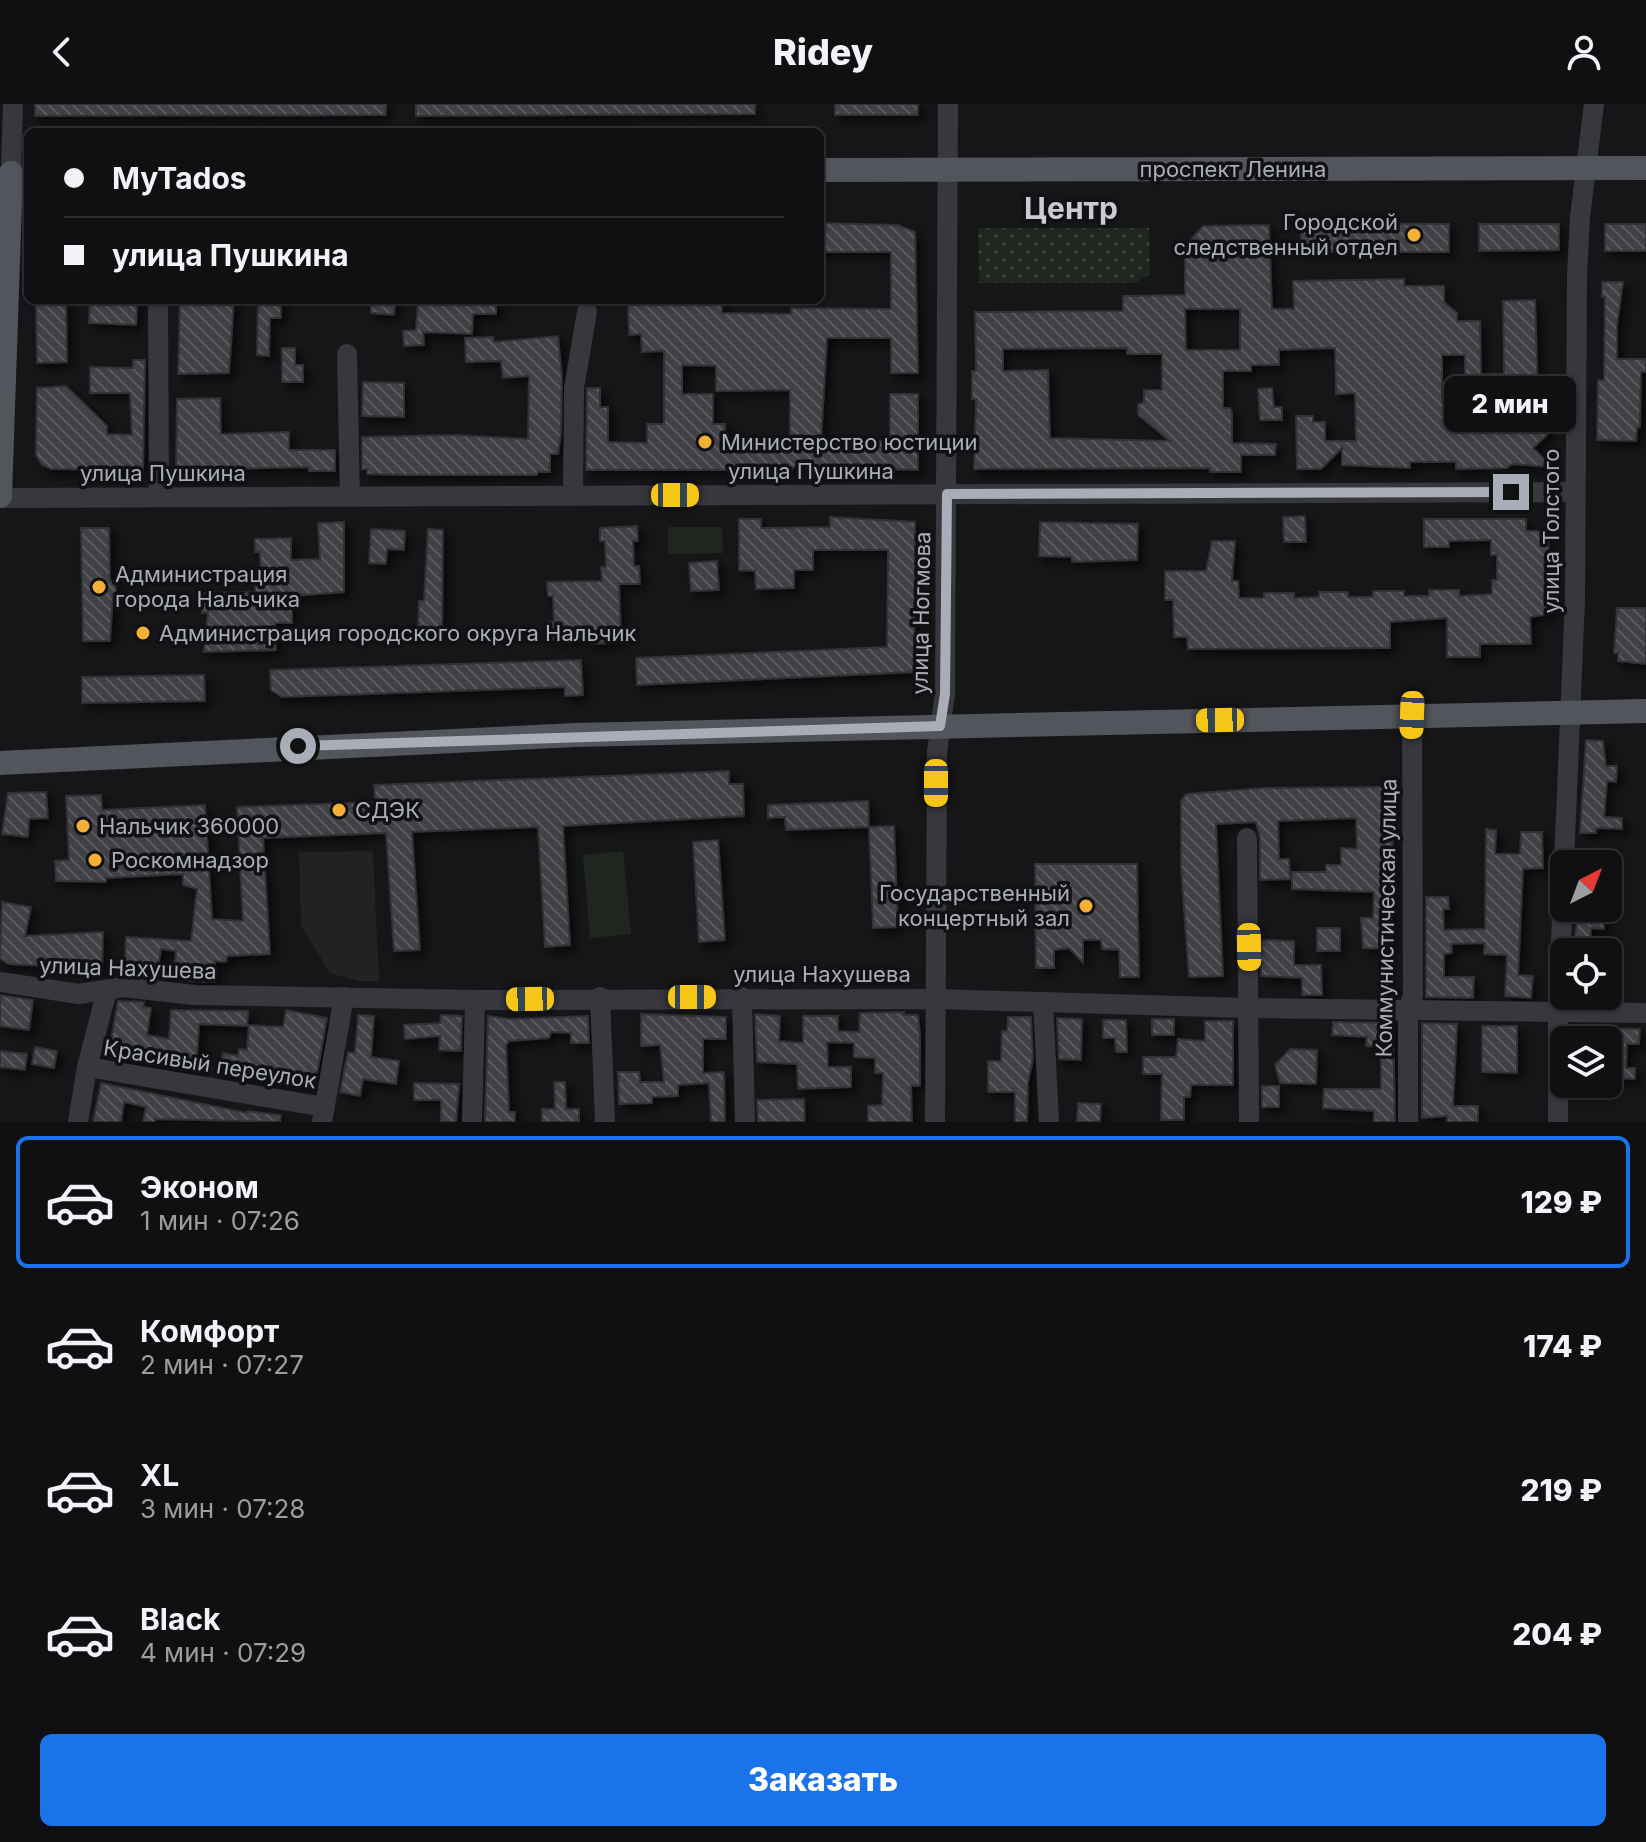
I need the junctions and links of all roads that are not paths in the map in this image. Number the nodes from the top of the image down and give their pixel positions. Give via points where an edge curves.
1 (13, 104) edge
2 (948, 104) edge
3 (1594, 104) edge
4 (1587, 168) junction
5 (1646, 168) edge
6 (824, 170) edge
7 (948, 170) junction
8 (13, 173) edge
9 (158, 304) edge
10 (587, 312) dead end
11 (347, 354) dead end
12 (1575, 492) junction
13 (947, 494) junction
14 (573, 496) junction
15 (0, 497) edge
16 (159, 497) junction
17 (350, 497) junction
18 (1646, 711) edge
19 (1572, 712) junction
20 (1412, 715) junction
21 (940, 726) junction
22 (0, 763) edge
23 (1247, 838) dead end
24 (1565, 850) edge
25 (1562, 922) edge
26 (0, 982) edge
27 (107, 990) junction
28 (344, 997) junction
29 (600, 997) junction
30 (742, 997) junction
31 (935, 999) junction
32 (475, 1000) junction
33 (1043, 1003) junction
34 (1247, 1008) junction
35 (1408, 1011) junction
36 (1558, 1011) junction
37 (1646, 1013) edge
38 (87, 1067) junction
39 (323, 1115) edge
40 (78, 1122) edge
41 (472, 1122) edge
42 (605, 1122) edge
43 (745, 1122) edge
44 (935, 1122) edge
45 (1049, 1122) edge
46 (1249, 1122) edge
47 (1408, 1122) edge
48 (1558, 1122) edge

1 - 8 street
2 - 7 street, улица Ногмова
3 - 4 street, улица Толстого
4 - 5 main road, проспект Ленина
4 - 7 main road, проспект Ленина
4 - 12 street, улица Толстого via 1577,276
6 - 7 main road, проспект Ленина
7 - 13 street, улица Ногмова
8 - 15 main road
9 - 16 street
10 - 14 street via 574,388
11 - 17 street
12 - 13 street, улица Пушкина
12 - 19 street, улица Толстого
13 - 14 street, улица Пушкина
13 - 21 street, улица Ногмова via 945,694
14 - 17 street, улица Пушкина
15 - 16 street, улица Пушкина
16 - 17 street, улица Пушкина
18 - 19 main road
19 - 20 main road
19 - 24 street, улица Толстого
20 - 21 main road
20 - 35 street, Коммунистическая улица via 1413,995
21 - 22 main road via 480,738
21 - 31 street, улица Ногмова
23 - 34 street
25 - 36 street
26 - 27 street, улица Нахушева via 79,994
27 - 28 street, улица Нахушева
27 - 38 street
28 - 32 street, улица Нахушева
28 - 39 street
29 - 30 street, улица Нахушева
29 - 32 street, улица Нахушева
29 - 42 street
30 - 31 street, улица Нахушева
30 - 43 street
31 - 33 street, улица Нахушева
31 - 44 street, улица Ногмова
32 - 41 street
33 - 34 street, улица Нахушева
33 - 45 street
34 - 35 street, улица Нахушева
34 - 46 street
35 - 36 street, улица Нахушева
35 - 47 street, Коммунистическая улица
36 - 37 street, улица Нахушева
36 - 48 street
38 - 39 street, Красивый переулок
38 - 40 street

